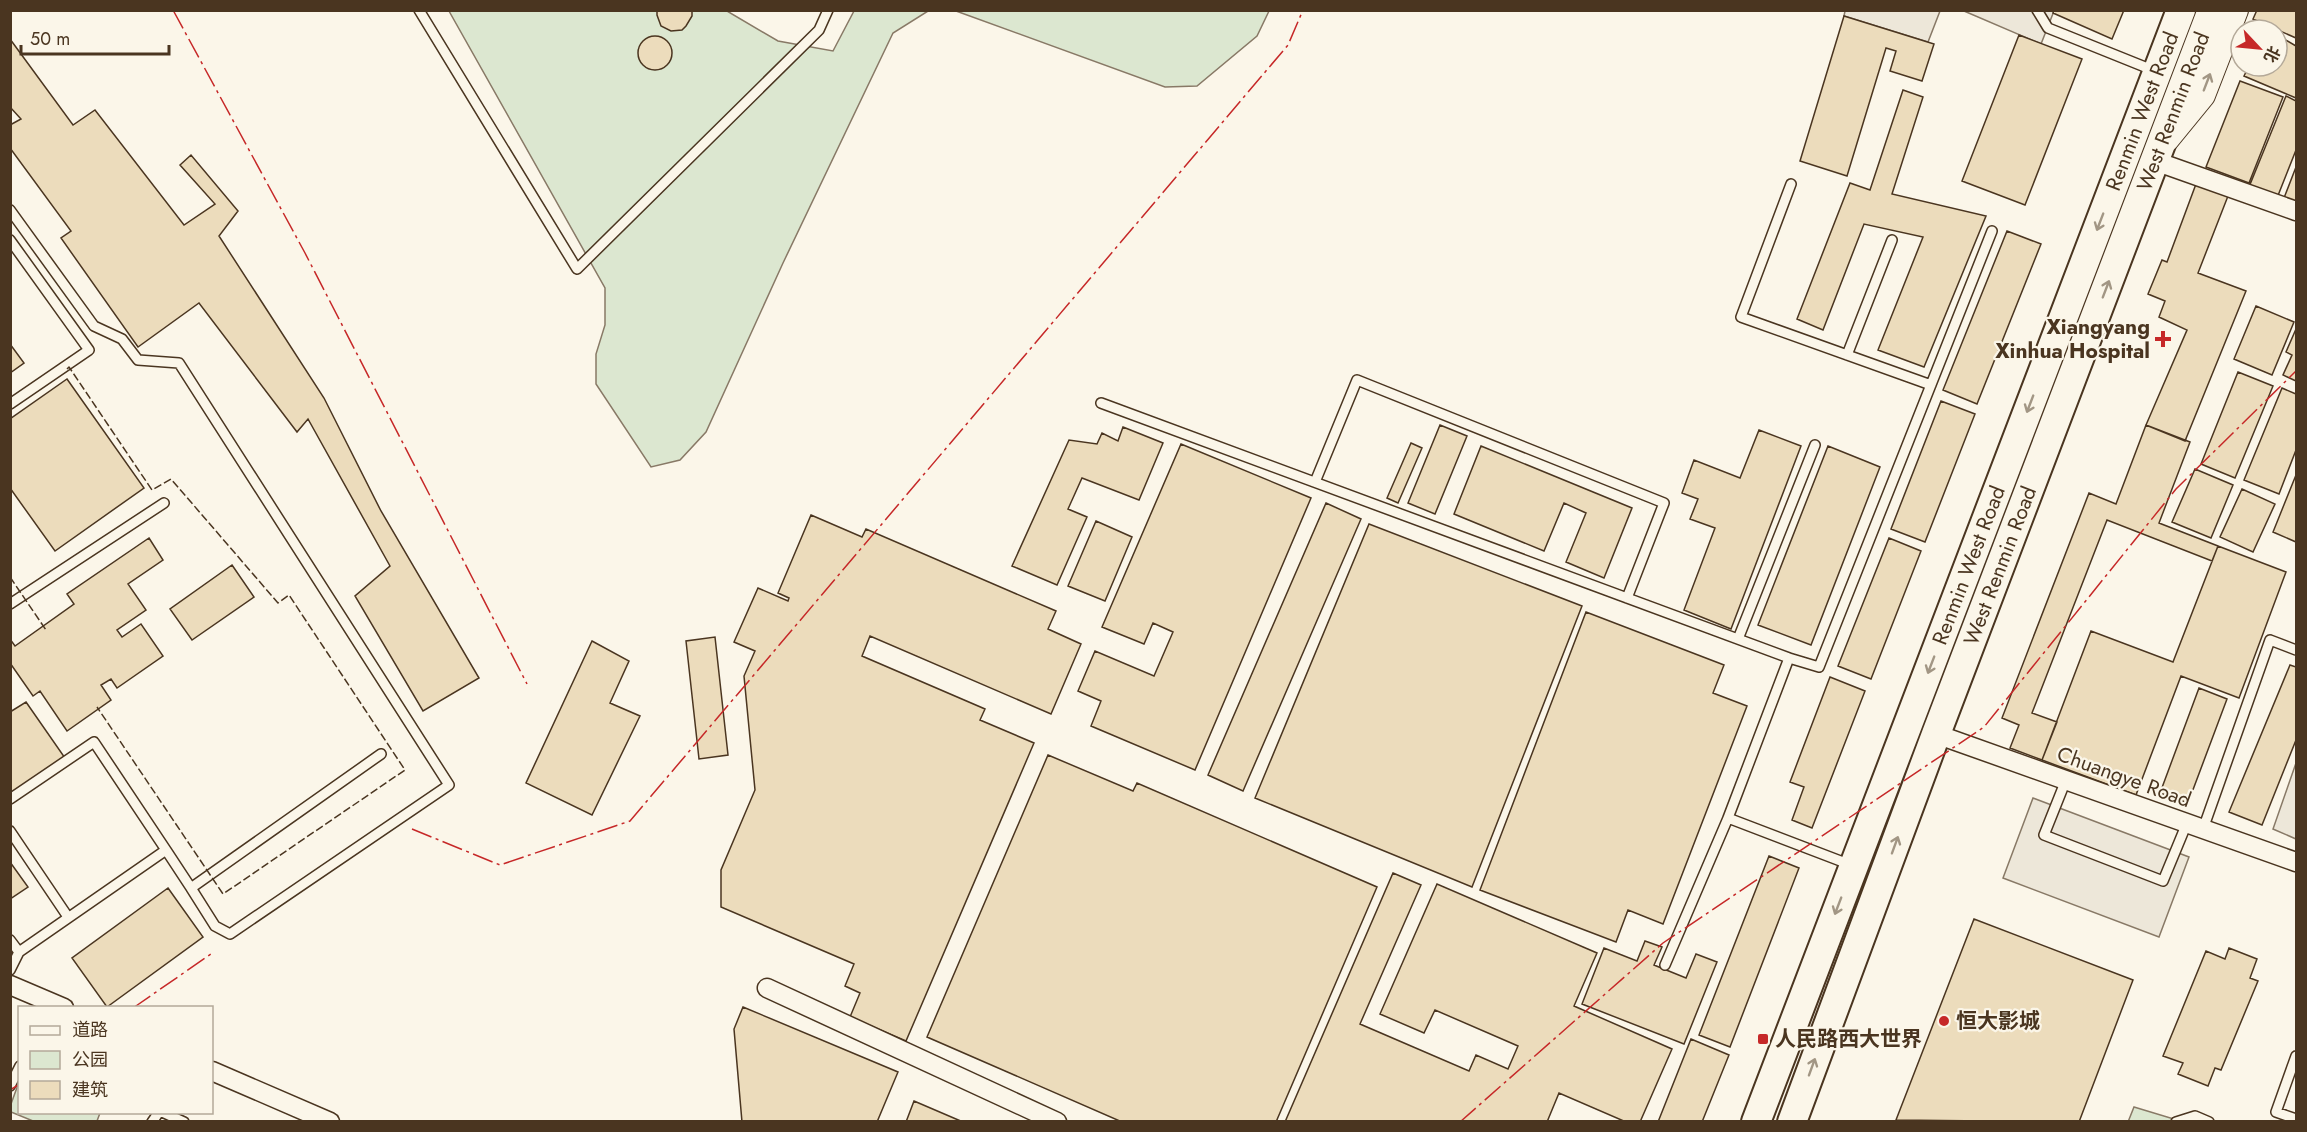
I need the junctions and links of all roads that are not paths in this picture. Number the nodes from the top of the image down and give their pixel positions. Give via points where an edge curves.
1 (419, 10) edge
2 (828, 10) edge
3 (2037, 10) edge
4 (2181, 10) edge
5 (2212, 10) edge
6 (2235, 10) edge
7 (2158, 72) junction
8 (2158, 153) junction
9 (1791, 184) dead end
10 (10, 210) edge
11 (2296, 211) edge
12 (1992, 231) dead end
13 (10, 240) edge
14 (1892, 240) dead end
15 (1846, 355) junction
16 (1931, 386) junction
17 (1101, 403) dead end
18 (10, 404) edge
19 (1815, 446) dead end
20 (1315, 482) junction
21 (164, 503) dead end
22 (1627, 598) junction
23 (10, 604) edge
24 (1738, 639) junction
25 (2296, 650) edge
26 (1789, 657) junction
27 (1936, 734) junction
28 (381, 754) dead end
29 (2066, 780) junction
30 (10, 800) edge
31 (1728, 818) junction
32 (2195, 826) junction
33 (10, 831) edge
34 (166, 850) junction
35 (2296, 862) edge
36 (1853, 866) junction
37 (191, 888) junction
38 (68, 917) junction
39 (10, 940) edge
40 (19, 952) junction
41 (1665, 965) dead end
42 (10, 970) edge
43 (10, 985) edge
44 (767, 988) dead end
45 (59, 1006) edge
46 (2296, 1056) edge
47 (18, 1070) edge
48 (213, 1071) edge
49 (10, 1086) edge
50 (163, 1114) edge
51 (2296, 1119) edge
52 (184, 1122) edge
53 (330, 1122) edge
54 (1057, 1122) edge
55 (1756, 1122) edge
56 (1792, 1122) edge
57 (2176, 1122) edge
58 (2209, 1122) edge

1 - 2 lane via 577,269 819,30
3 - 7 lane via 2048,28
4 - 7 main road, Renmin West Road
5 - 8 main road, West Renmin Road
8 -> 6 main road via 2202,95
7 -> 36 main road, Renmin West Road
8 - 11 street
27 -> 8 main road, West Renmin Road
9 - 15 lane via 1742,317
10 - 37 lane via 94,326 122,339 138,360 179,363 449,786 230,934 215,926
12 - 16 lane
13 - 18 lane via 89,350
14 - 15 lane
15 - 16 lane
16 - 26 lane via 1819,667
17 - 20 lane
19 - 24 lane
20 - 22 lane
20 - 22 lane via 1357,380 1664,503
21 - 23 lane
22 - 24 lane
24 - 26 lane
25 - 32 lane via 2270,640
26 - 31 lane
27 - 29 street, Chuangye Road
56 -> 27 main road, West Renmin Road
28 - 37 lane
29 - 32 street, Chuangye Road
29 - 32 lane via 2044,835 2163,880
30 - 34 lane via 94,742
31 - 36 lane
31 - 41 lane
32 - 35 street, Chuangye Road
33 - 38 lane
34 - 37 lane
34 - 38 lane
36 -> 55 main road, Renmin West Road
38 - 40 lane
39 - 40 lane
40 - 42 lane
43 - 45 street
44 - 54 street
46 - 51 lane via 2276,1112
47 - 49 lane
48 - 53 street
50 - 52 lane
57 - 58 lane via 2195,1116

